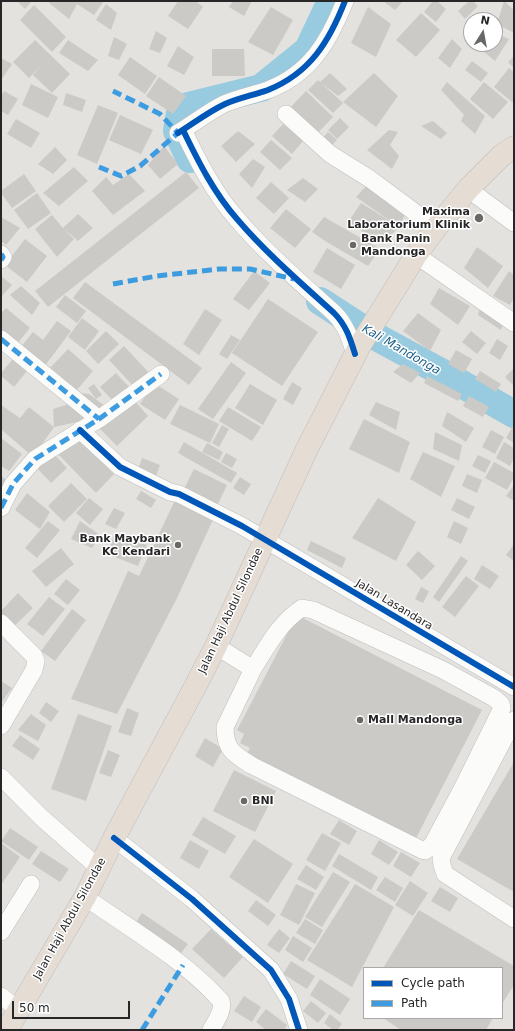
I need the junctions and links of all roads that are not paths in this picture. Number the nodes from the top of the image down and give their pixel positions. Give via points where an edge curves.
1 (345, 1) edge
2 (286, 114) dead end
3 (514, 146) edge
4 (468, 189) junction
5 (514, 223) edge
6 (436, 228) junction
7 (1, 254) edge
8 (416, 255) junction
9 (1, 260) edge
10 (514, 323) edge
11 (1, 339) edge
12 (357, 350) junction
13 (161, 374) dead end
14 (99, 419) junction
15 (80, 430) junction
16 (1, 508) edge
17 (264, 539) junction
18 (1, 623) edge
19 (216, 646) junction
20 (253, 669) junction
21 (514, 687) edge
22 (514, 720) edge
23 (1, 726) edge
24 (1, 777) edge
25 (114, 838) junction
26 (99, 868) junction
27 (30, 884) dead end
28 (85, 897) junction
29 (514, 919) edge
30 (1, 932) edge
31 (1, 996) edge
32 (19, 1010) junction
33 (7, 1030) edge
34 (211, 1030) edge
35 (299, 1030) edge

1 - 12 street via 324,43 299,73 267,90 236,99 212,110 180,132 236,218 275,259 342,321
2 - 6 street via 330,154 370,179
3 - 4 highway, Jalan Haji Abdul Silondae
4 - 5 street
4 - 6 highway, Jalan Haji Abdul Silondae
6 - 8 highway, Jalan Haji Abdul Silondae
7 - 9 street
8 - 10 street
8 - 12 highway, Jalan Haji Abdul Silondae
11 - 14 street
12 - 17 highway, Jalan Haji Abdul Silondae
13 - 14 street
14 - 15 street
15 - 16 street via 35,458 13,484
15 - 17 street, Jalan Lasandara via 120,467 179,494
17 - 19 highway, Jalan Haji Abdul Silondae
17 - 21 street, Jalan Lasandara
18 - 23 street via 36,661 34,670
19 - 20 street
19 - 25 highway, Jalan Haji Abdul Silondae
20 - 20 street via 278,629 302,608 313,610 442,670 494,698 502,708 432,845 422,850 233,754 225,737 225,727
22 - 29 street via 441,858 445,874
24 - 26 street via 42,818
25 - 26 highway, Jalan Haji Abdul Silondae
25 - 35 street via 192,899 271,970 289,999
26 - 28 highway, Jalan Haji Abdul Silondae
27 - 30 street
28 - 32 highway, Jalan Haji Abdul Silondae
28 - 34 street via 183,965 222,1001 221,1010
31 - 32 street
32 - 33 highway, Jalan Haji Abdul Silondae

